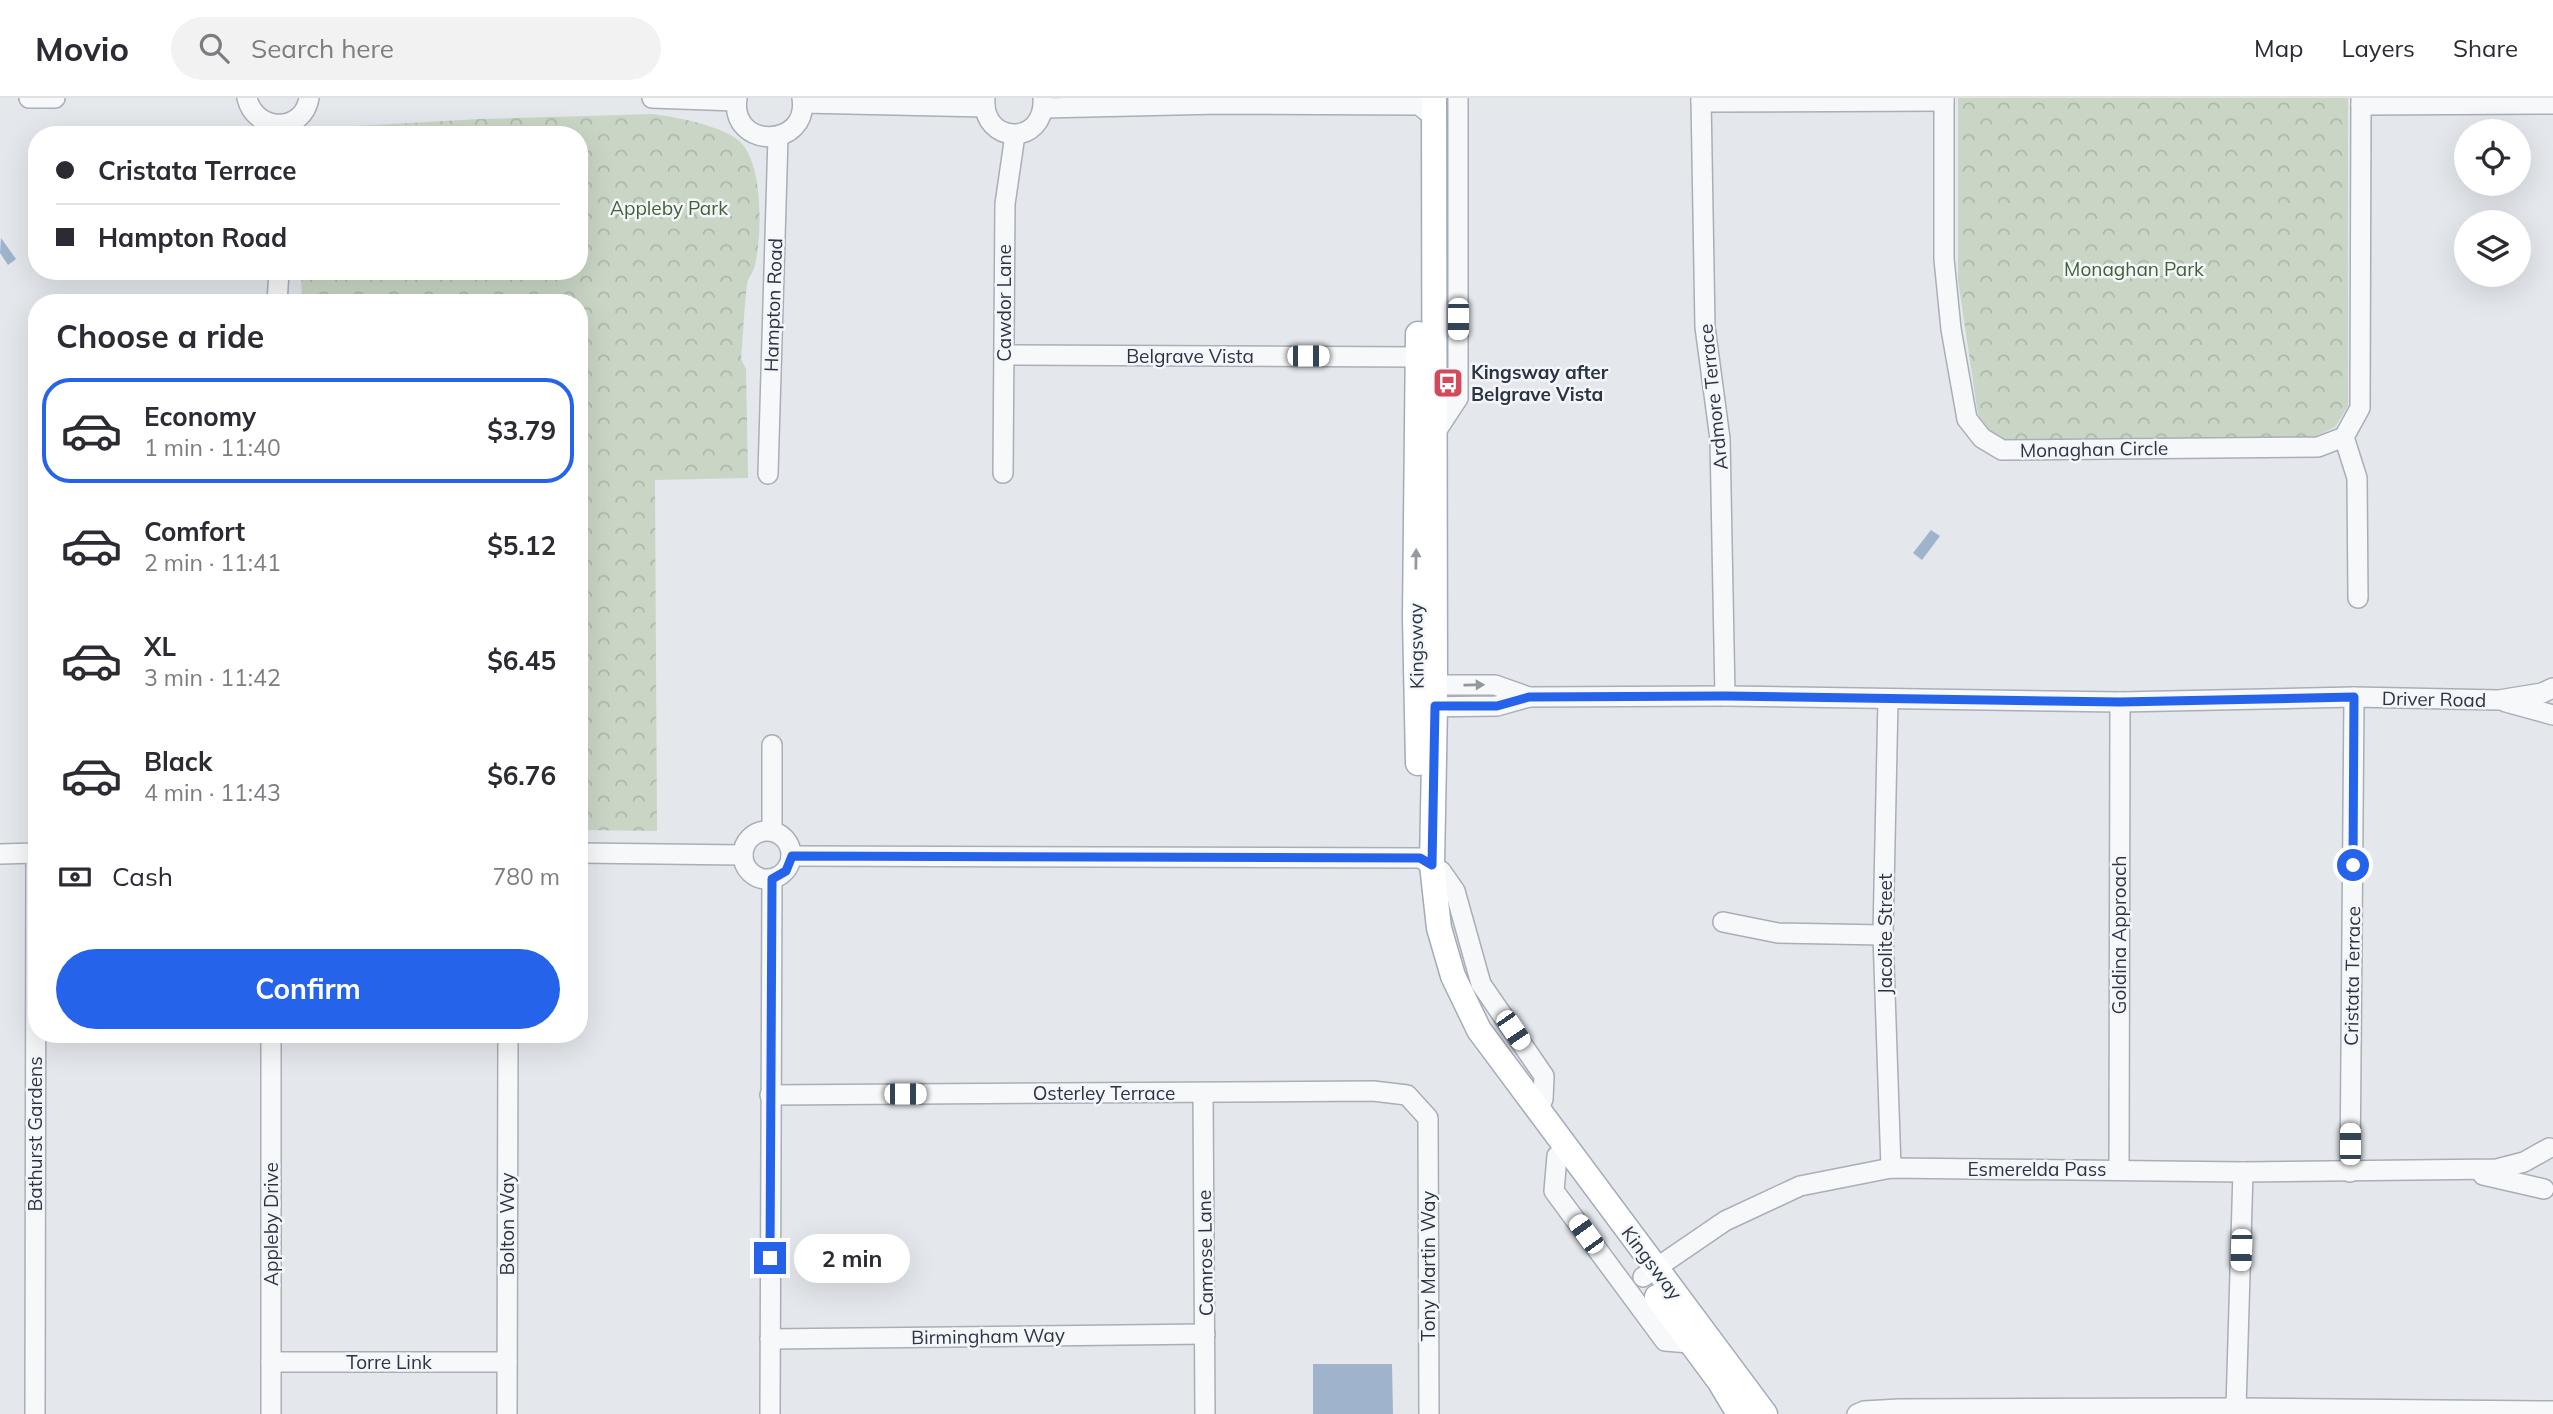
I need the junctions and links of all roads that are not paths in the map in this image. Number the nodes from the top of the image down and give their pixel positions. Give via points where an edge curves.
1 (29, 98) edge
2 (55, 98) edge
3 (247, 98) edge
4 (309, 98) edge
5 (652, 98) edge
6 (1458, 98) edge
7 (736, 99) edge
8 (1700, 100) edge
9 (1944, 100) edge
10 (802, 101) edge
11 (1219, 101) edge
12 (2361, 101) edge
13 (985, 103) edge
14 (1043, 103) edge
15 (1427, 104) edge
16 (2553, 104) edge
17 (276, 126) edge
18 (289, 126) edge
19 (1015, 135) junction
20 (778, 137) junction
21 (1004, 355) junction
22 (1417, 357) junction
23 (1434, 433) junction
24 (2344, 438) junction
25 (1003, 473) dead end
26 (768, 474) dead end
27 (2358, 598) dead end
28 (2553, 688) edge
29 (1426, 696) junction
30 (1725, 696) junction
31 (2354, 697) junction
32 (2498, 699) junction
33 (1888, 700) junction
34 (2120, 702) junction
35 (2553, 715) edge
36 (772, 745) dead end
37 (772, 831) junction
38 (0, 853) edge
39 (28, 853) edge
40 (588, 853) edge
41 (743, 855) junction
42 (792, 856) junction
43 (1426, 862) junction
44 (772, 879) junction
45 (1723, 922) dead end
46 (1883, 934) junction
47 (36, 1043) edge
48 (271, 1043) edge
49 (508, 1043) edge
50 (1203, 1093) junction
51 (770, 1095) junction
52 (1428, 1118) joint
53 (2551, 1145) edge
54 (1558, 1156) junction
55 (1891, 1168) junction
56 (2119, 1169) junction
57 (2458, 1170) junction
58 (2243, 1172) junction
59 (2350, 1172) junction
60 (2548, 1196) edge
61 (1649, 1272) junction
62 (1205, 1334) junction
63 (770, 1339) junction
64 (1689, 1343) junction
65 (271, 1362) junction
66 (507, 1362) junction
67 (2236, 1408) junction
68 (2553, 1411) edge
69 (2359, 1412) edge
70 (35, 1414) edge
71 (271, 1414) edge
72 (507, 1414) edge
73 (770, 1414) edge
74 (1205, 1414) edge
75 (1429, 1414) edge
76 (1739, 1414) edge
77 (1765, 1414) edge
78 (1857, 1414) edge

1 - 2 street
3 - 17 street via 255,116
4 - 18 street via 303,114
5 - 7 street
6 - 23 street via 1458,398
7 - 20 street via 740,121 748,130 758,136
8 - 9 street
8 - 30 street, Ardmore Terrace via 1705,327 1720,439
9 - 24 street, Monaghan Circle via 1944,259 1951,329 1967,419 1982,438 2003,450 2318,447
10 - 13 street
10 - 20 street via 796,124
11 - 14 street
11 - 15 street
12 - 16 street
12 - 24 street via 2360,408
13 - 19 street via 996,128
14 - 19 street via 1034,127
15 - 22 main road, Kingsway
15 - 23 main road, Kingsway
19 - 21 street, Cawdor Lane via 1005,204
20 - 26 street, Hampton Road
21 - 22 street, Belgrave Vista
21 - 25 street, Cawdor Lane
29 -> 22 main road, Kingsway via 1415,618
23 - 29 main road, Kingsway
24 - 27 street via 2357,478
28 - 32 street, Driver Road
29 - 30 street, Driver Road via 1495,685 1529,697
29 - 43 main road, Kingsway
30 - 33 street, Driver Road
31 - 32 street, Driver Road
31 - 34 street, Driver Road
31 - 59 street, Cristata Terrace
32 - 35 street, Driver Road
33 - 34 street, Driver Road
33 - 46 street, Jacolite Street
34 - 56 street, Goldina Approach
36 - 37 street
37 - 41 street via 749,839
37 - 42 street via 786,840
38 - 39 street
40 - 41 street
41 - 44 street via 749,871
42 - 43 street
42 - 44 street via 786,871
43 - 54 main road, Kingsway via 1423,907 1428,933 1454,1005 1480,1051
43 - 61 main road, Kingsway via 1453,976 1479,1030
44 - 51 street
45 - 46 street via 1778,933
46 - 55 street, Jacolite Street
47 - 70 street, Bathurst Gardens
48 - 65 street, Appleby Drive
49 - 66 street, Bolton Way
50 - 51 street, Osterley Terrace
50 - 52 street, Osterley Terrace via 1373,1091 1407,1095
50 - 62 street, Camrose Lane
51 - 63 street
52 - 75 street, Tony Martin Way
53 - 57 street, Esmerelda Pass via 2524,1162 2497,1169
53 - 60 street via 2541,1168
54 - 61 main road, Kingsway
54 - 64 street, Kingsway via 1554,1191 1665,1341
55 - 56 street, Esmerelda Pass
55 - 61 street, Esmerelda Pass via 1800,1186 1725,1221
56 - 58 street, Esmerelda Pass
57 - 59 street, Esmerelda Pass
57 - 60 street, Esmerelda Pass
58 - 59 street, Esmerelda Pass
58 - 67 street
61 - 64 main road, Kingsway
61 - 77 main road, Kingsway
62 - 63 street, Birmingham Way
62 - 74 street, Camrose Lane
63 - 73 street
64 - 76 main road, Kingsway
65 - 66 street, Torre Link
65 - 71 street, Appleby Drive
66 - 72 street, Bolton Way
67 - 69 street
67 - 78 street via 1899,1409
68 - 69 street

